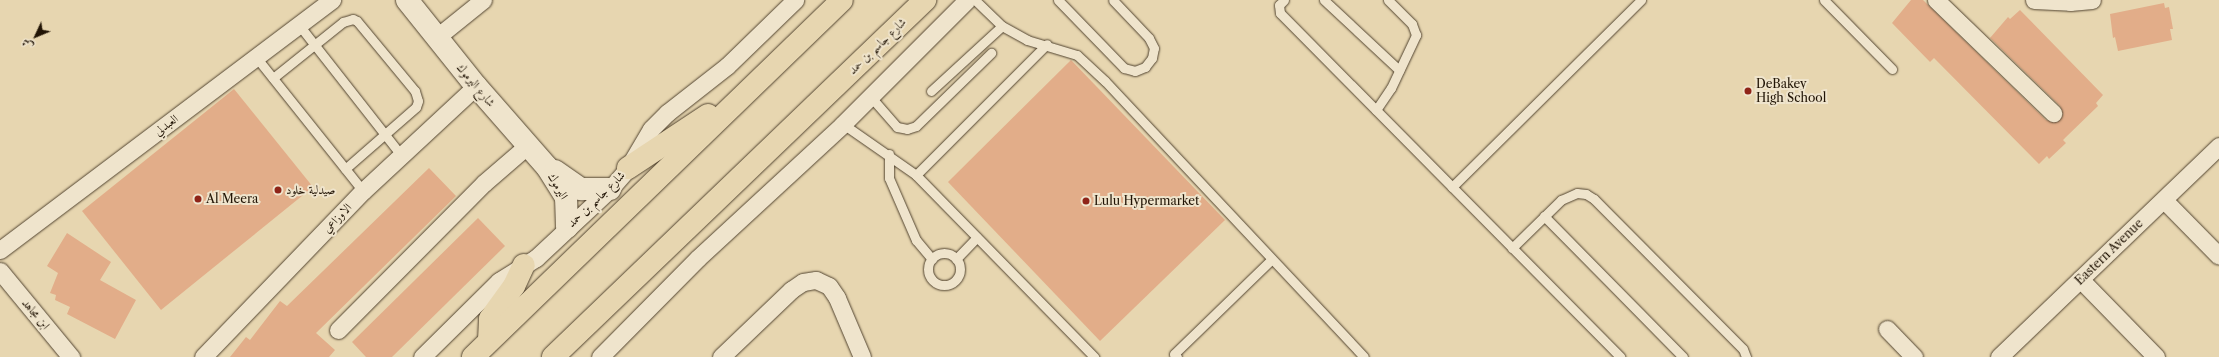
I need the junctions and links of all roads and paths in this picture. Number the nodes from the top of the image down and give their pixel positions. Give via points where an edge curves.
1 (332, 0) edge
2 (407, 0) edge
3 (483, 0) edge
4 (795, 0) edge
5 (842, 0) edge
6 (925, 0) edge
7 (967, 0) edge
8 (975, 0) edge
9 (1058, 0) edge
10 (1113, 0) edge
11 (1284, 0) edge
12 (1324, 0) edge
13 (1388, 0) edge
14 (1641, 0) edge
15 (1824, 0) edge
16 (1936, 0) edge
17 (2034, 0) edge
18 (2092, 0) edge
19 (298, 25) junction
20 (1002, 26) junction
21 (437, 37) junction
22 (1047, 44) junction
23 (314, 45) junction
24 (991, 53) dead end
25 (256, 57) junction
26 (1892, 69) dead end
27 (1399, 70) junction
28 (273, 78) junction
29 (476, 86) junction
30 (931, 91) dead end
31 (870, 96) junction
32 (731, 107) junction
33 (1376, 110) junction
34 (2053, 113) dead end
35 (843, 124) junction
36 (385, 134) junction
37 (528, 145) junction
38 (2219, 146) edge
39 (889, 154) junction
40 (402, 155) junction
41 (547, 167) junction
42 (628, 168) junction
43 (345, 169) junction
44 (916, 175) junction
45 (1452, 187) junction
46 (610, 189) junction
47 (362, 191) junction
48 (2164, 200) junction
49 (1544, 216) junction
50 (567, 227) junction
51 (977, 237) junction
52 (1512, 248) junction
53 (0, 250) edge
54 (2219, 256) edge
55 (932, 259) junction
56 (956, 259) junction
57 (1272, 259) junction
58 (524, 265) junction
59 (2, 277) edge
60 (2080, 279) junction
61 (1887, 328) dead end
62 (338, 330) dead end
63 (489, 340) junction
64 (555, 355) edge
65 (1089, 356) edge
66 (1173, 356) edge
67 (71, 357) edge
68 (203, 357) edge
69 (422, 357) edge
70 (474, 357) edge
71 (600, 357) edge
72 (720, 357) edge
73 (862, 357) edge
74 (1364, 357) edge
75 (1620, 357) edge
76 (1683, 357) edge
77 (1746, 357) edge
78 (1914, 357) edge
79 (1999, 357) edge
80 (2156, 357) edge

1 - 19 street, العبدلي
2 - 21 street, شارع اليرموك
3 - 21 street
4 - 42 street, شارع جاسم بن حمد via 727,66 667,113 643,140
5 - 32 main road
6 - 64 main road, شارع جاسم بن حمد
7 - 31 street
8 - 20 lane
9 - 10 lane via 1124,68 1135,71 1145,68 1152,58 1154,48
11 - 33 lane via 1279,5 1280,13
12 - 27 lane
13 - 27 lane via 1416,31
14 - 45 lane
15 - 26 lane
16 - 34 street
17 - 18 street
19 - 23 lane
19 - 25 street, العبدلي
20 - 22 lane via 1027,40
20 - 30 lane
21 - 29 street, شارع اليرموك
22 - 44 lane
22 - 57 lane via 1077,55 1105,81
23 - 28 lane
23 - 36 lane
23 - 36 lane via 348,19 357,21 415,91 418,101 416,106
24 - 31 lane via 916,126 907,129 897,127
25 - 28 lane
25 - 53 street, العبدلي
27 - 33 lane via 1391,88
28 - 43 lane
29 - 37 street, شارع اليرموك
29 - 40 street, الاوزاعي
31 - 35 street
32 - 42 main road via 711,113
32 - 63 main road
33 - 45 lane
35 - 39 lane
35 - 71 street via 698,258
36 - 40 lane
36 - 43 lane
37 - 41 street, شارع اليرموك
37 - 62 street via 484,183
38 - 48 street, Eastern Avenue
39 - 44 lane
39 - 55 lane via 889,178 916,240
40 - 47 street, الاوزاعي
41 - 46 street, اليرموك via 581,189
41 - 50 street, اليرموك via 566,197
42 - 46 street, شارع جاسم بن حمد
43 - 47 lane
44 - 51 lane
45 - 52 lane
46 - 50 street, شارع جاسم بن حمد
47 - 68 street, الاوزاعي
48 - 54 street
48 - 60 street, Eastern Avenue
49 - 52 lane
49 - 76 lane
49 - 77 lane via 1568,195 1577,193 1594,199 1743,349
50 - 58 street, شارع جاسم بن حمد via 536,258
51 - 56 lane
51 - 65 lane
52 - 75 lane
55 - 56 lane via 941,254
55 - 56 lane via 928,268 930,278 943,285 952,283 959,275
57 - 66 lane
57 - 74 lane
58 - 63 main road via 514,286 490,319
58 - 69 street, شارع جاسم بن حمد via 499,281
59 - 67 street, ابن مجاهد
60 - 79 street, Eastern Avenue
60 - 80 street
61 - 78 street
63 - 70 main road
72 - 73 street via 791,290 802,282 816,280 829,286 837,298

